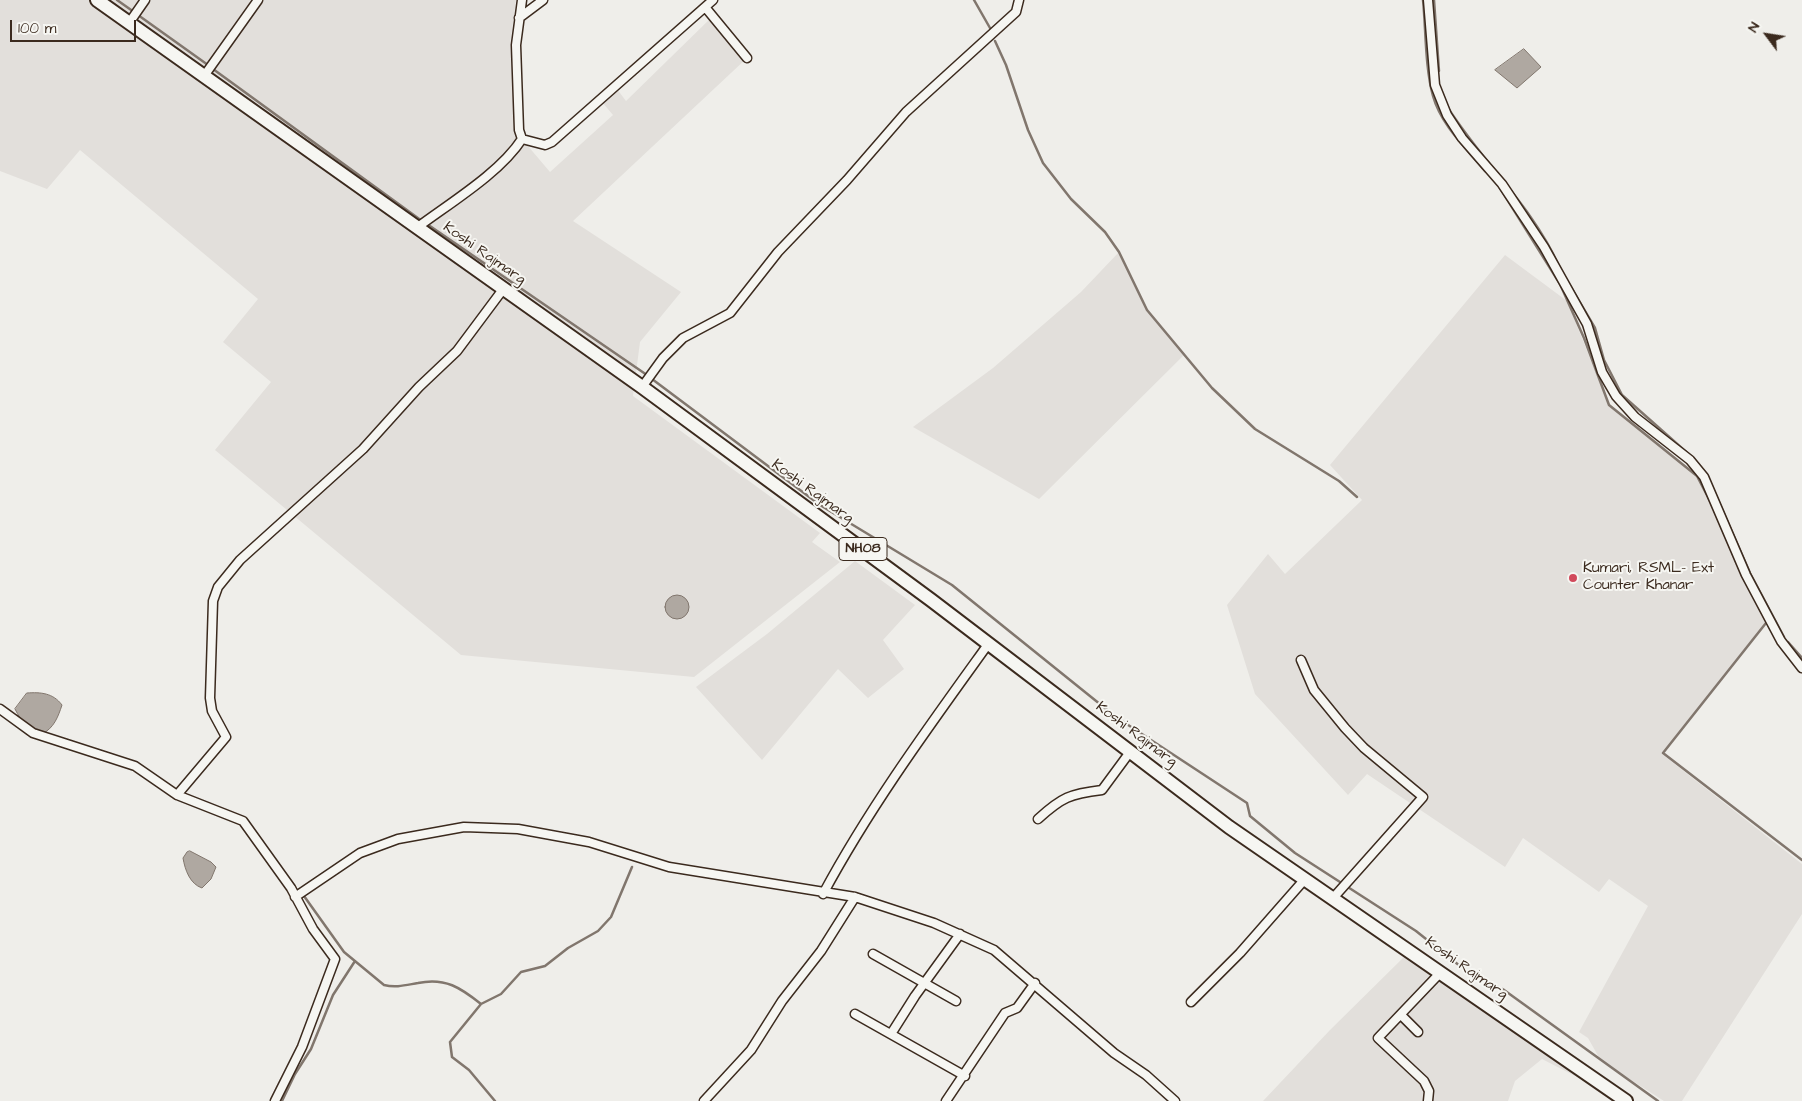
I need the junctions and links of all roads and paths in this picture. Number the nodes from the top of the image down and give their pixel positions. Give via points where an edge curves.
1 (97, 0) edge
2 (145, 0) edge
3 (258, 0) edge
4 (522, 0) edge
5 (543, 0) edge
6 (713, 0) edge
7 (1020, 0) edge
8 (1428, 0) edge
9 (705, 7) junction
10 (520, 18) junction
11 (129, 23) junction
12 (746, 58) dead end
13 (204, 76) junction
14 (522, 139) junction
15 (418, 227) junction
16 (504, 288) junction
17 (644, 384) junction
18 (988, 643) junction
19 (1301, 660) dead end
20 (1802, 668) edge
21 (0, 709) edge
22 (1130, 752) junction
23 (177, 795) junction
24 (1038, 819) dead end
25 (1305, 879) junction
26 (823, 894) junction
27 (295, 897) junction
28 (854, 897) junction
29 (1334, 897) junction
30 (960, 934) junction
31 (874, 954) dead end
32 (1441, 972) junction
33 (1035, 983) junction
34 (923, 984) junction
35 (956, 1001) dead end
36 (1191, 1002) dead end
37 (855, 1014) dead end
38 (1401, 1016) junction
39 (1418, 1032) dead end
40 (891, 1034) junction
41 (965, 1076) junction
42 (275, 1101) edge
43 (704, 1101) edge
44 (946, 1101) edge
45 (1174, 1101) edge
46 (1428, 1101) edge
47 (1626, 1101) edge

1 - 11 main road, Koshi Rajmarg / NH08
2 - 11 street
3 - 13 street
4 - 10 street
5 - 10 street
6 - 9 street
7 - 17 street via 1016,12 906,112 778,252 730,314 683,338
8 - 20 street via 1435,85 1447,115 1462,138 1502,184 1544,247 1587,324 1602,372 1616,396 1635,416 1690,460 1704,477 1746,575 1781,641
9 - 12 street
9 - 14 street via 552,142 545,145
10 - 14 street via 516,45
11 - 13 main road, Koshi Rajmarg / NH08
13 - 15 main road, Koshi Rajmarg / NH08
14 - 15 street via 513,153 499,165
15 - 16 main road, Koshi Rajmarg / NH08
16 - 17 main road, Koshi Rajmarg / NH08
16 - 23 street via 456,351 362,449 240,560 218,587 213,601 210,698 212,711 226,738
17 - 18 main road, Koshi Rajmarg / NH08
18 - 22 main road, Koshi Rajmarg / NH08
18 - 26 street via 894,776 851,842
19 - 29 street via 1314,690 1345,728 1423,797
21 - 23 street via 33,733 134,766
22 - 24 street via 1102,790 1058,801
22 - 25 main road, Koshi Rajmarg / NH08
23 - 27 street via 243,821
25 - 29 main road, Koshi Rajmarg / NH08
25 - 36 street via 1240,953
26 - 27 street via 669,867 589,842 518,829 464,827 398,840 360,852
26 - 28 street
27 - 42 street via 335,959 302,1047
28 - 30 street
28 - 43 street via 822,951 782,1001 751,1050
29 - 32 main road, Koshi Rajmarg / NH08
30 - 33 street via 994,950
30 - 34 street
31 - 34 street
32 - 38 street
32 - 47 main road, Koshi Rajmarg / NH08
33 - 41 street via 1017,1008 1005,1013
33 - 45 street
34 - 35 street
34 - 40 street
37 - 40 street
38 - 39 street
38 - 46 street via 1378,1038 1424,1081 1429,1091
40 - 41 street
41 - 44 street

